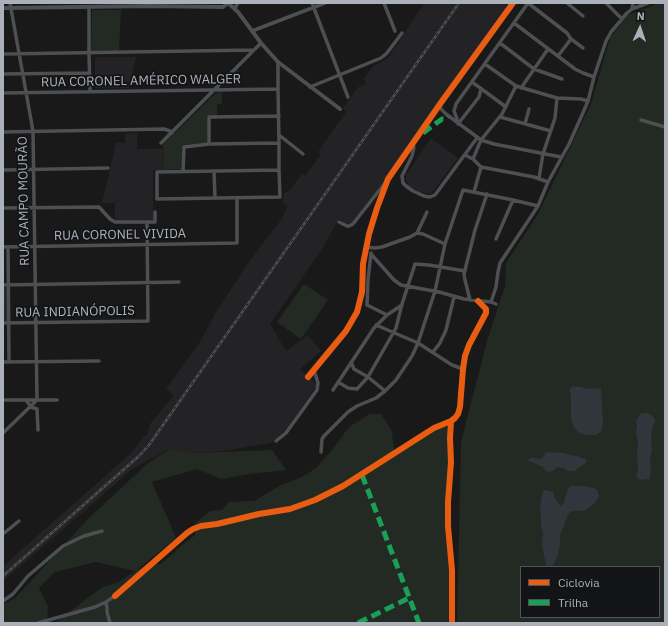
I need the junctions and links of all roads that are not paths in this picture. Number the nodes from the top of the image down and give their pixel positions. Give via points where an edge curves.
1 (228, 3) edge
2 (238, 3) edge
3 (312, 3) edge
4 (325, 3) edge
5 (384, 3) edge
6 (513, 3) edge
7 (528, 3) edge
8 (567, 3) edge
9 (606, 3) edge
10 (633, 3) edge
11 (648, 3) edge
12 (150, 4) edge
13 (11, 5) edge
14 (89, 6) junction
15 (3, 8) edge
16 (235, 8) junction
17 (314, 8) junction
18 (632, 9) junction
19 (583, 16) dead end
20 (622, 19) junction
21 (514, 23) junction
22 (252, 31) junction
23 (395, 31) dead end
24 (402, 33) dead end
25 (571, 39) junction
26 (261, 43) junction
27 (500, 43) junction
28 (582, 48) dead end
29 (548, 49) junction
30 (254, 50) junction
31 (89, 53) junction
32 (3, 54) edge
33 (19, 54) junction
34 (558, 56) junction
35 (278, 62) junction
36 (485, 64) junction
37 (534, 69) junction
38 (89, 72) junction
39 (3, 74) edge
40 (23, 74) junction
41 (340, 75) junction
42 (594, 77) junction
43 (562, 79) dead end
44 (472, 82) junction
45 (516, 86) junction
46 (310, 87) junction
47 (521, 88) junction
48 (278, 89) junction
49 (481, 89) junction
50 (215, 90) junction
51 (90, 92) junction
52 (3, 93) edge
53 (26, 93) junction
54 (348, 97) dead end
55 (557, 98) junction
56 (588, 101) junction
57 (440, 104) junction
58 (506, 107) junction
59 (340, 109) dead end
60 (529, 109) dead end
61 (279, 116) junction
62 (500, 117) junction
63 (641, 120) dead end
64 (458, 124) junction
65 (525, 124) junction
66 (665, 127) edge
67 (33, 131) junction
68 (551, 131) junction
69 (3, 132) edge
70 (172, 133) junction
71 (279, 136) junction
72 (477, 138) junction
73 (481, 140) junction
74 (161, 143) dead end
75 (279, 143) junction
76 (209, 144) junction
77 (412, 144) junction
78 (303, 154) dead end
79 (543, 154) junction
80 (465, 155) junction
81 (561, 157) junction
82 (473, 159) junction
83 (481, 167) junction
84 (108, 168) dead end
85 (3, 170) edge
86 (33, 170) junction
87 (279, 170) junction
88 (214, 171) junction
89 (183, 172) junction
90 (539, 178) junction
91 (388, 179) junction
92 (548, 182) junction
93 (474, 192) junction
94 (487, 194) junction
95 (215, 198) junction
96 (236, 198) junction
97 (513, 200) junction
98 (538, 206) junction
99 (3, 208) edge
100 (34, 208) junction
101 (155, 212) dead end
102 (428, 212) dead end
103 (147, 222) junction
104 (339, 222) dead end
105 (417, 233) junction
106 (496, 239) dead end
107 (147, 244) junction
108 (445, 244) junction
109 (34, 246) junction
110 (3, 247) edge
111 (8, 247) junction
112 (366, 247) junction
113 (371, 248) junction
114 (370, 254) junction
115 (3, 262) edge
116 (8, 262) junction
117 (440, 267) junction
118 (465, 271) junction
119 (179, 282) dead end
120 (147, 283) junction
121 (35, 284) junction
122 (3, 285) edge
123 (8, 285) junction
124 (408, 286) junction
125 (435, 291) junction
126 (454, 297) junction
127 (470, 300) junction
128 (478, 301) junction
129 (491, 302) junction
130 (402, 304) junction
131 (496, 304) dead end
132 (387, 315) junction
133 (3, 323) edge
134 (9, 323) junction
135 (36, 323) junction
136 (376, 325) junction
137 (393, 333) junction
138 (418, 343) junction
139 (3, 346) edge
140 (9, 346) junction
141 (433, 352) junction
142 (99, 361) dead end
143 (3, 362) edge
144 (9, 362) junction
145 (36, 362) junction
146 (351, 362) junction
147 (463, 369) junction
148 (314, 370) junction
149 (308, 377) dead end
150 (368, 377) junction
151 (338, 382) junction
152 (333, 390) dead end
153 (385, 391) junction
154 (3, 400) edge
155 (26, 400) junction
156 (37, 400) junction
157 (57, 400) dead end
158 (31, 407) junction
159 (451, 421) junction
160 (38, 430) dead end
161 (3, 433) edge
162 (276, 441) dead end
163 (321, 452) dead end
164 (19, 521) dead end
165 (102, 531) dead end
166 (3, 534) edge
167 (3, 601) edge
168 (106, 602) junction
169 (100, 605) junction
170 (107, 612) junction
171 (38, 623) edge
172 (110, 623) edge
173 (452, 623) edge

1 - 12 street via 223,7
1 - 16 street
2 - 16 street
3 - 17 street
4 - 17 street
5 - 23 street
6 - 57 street
7 - 21 street
7 - 25 street via 567,33
8 - 19 street
9 - 20 street
10 - 18 street
11 - 18 street
12 - 14 street
13 - 14 street
13 - 15 street
13 - 33 street, RUA CAMPO MOURÃO
14 - 31 street
16 - 22 street
17 - 22 street
17 - 41 street
18 - 20 street
20 - 42 street via 606,41
21 - 27 street
21 - 29 street
22 - 26 street
24 - 41 street via 388,53 381,58
25 - 28 street
25 - 34 street
26 - 30 street
26 - 35 street
27 - 36 street
27 - 37 street
29 - 34 street
29 - 37 street
30 - 31 street
30 - 50 street
31 - 33 street
31 - 38 street
32 - 33 street
33 - 40 street, RUA CAMPO MOURÃO
34 - 42 street via 578,71
35 - 46 street
35 - 48 street
36 - 44 street
36 - 45 street
37 - 43 street
37 - 47 street
38 - 40 street
38 - 51 street
39 - 40 street
40 - 53 street, RUA CAMPO MOURÃO
41 - 46 street
41 - 54 street
42 - 56 street
44 - 49 street
44 - 64 street via 455,106
45 - 47 street
45 - 58 street
46 - 59 street
47 - 55 street
48 - 50 street, RUA CORONEL AMÉRICO WALGER
48 - 61 street
49 - 58 street
49 - 64 street via 481,95
50 - 51 street, RUA CORONEL AMÉRICO WALGER
50 - 70 street
51 - 53 street, RUA CORONEL AMÉRICO WALGER
52 - 53 street, RUA CORONEL AMÉRICO WALGER
53 - 67 street, RUA CAMPO MOURÃO
55 - 56 street
55 - 68 street
56 - 81 street
57 - 64 street via 441,109
57 - 77 street
58 - 62 street
60 - 65 street
61 - 71 street
61 - 76 street via 209,117
62 - 65 street
62 - 73 street
63 - 66 street
64 - 72 street
65 - 68 street
67 - 69 street
67 - 70 street via 164,129
67 - 86 street, RUA CAMPO MOURÃO
68 - 79 street
70 - 74 street
71 - 75 street
71 - 78 street
72 - 73 street
72 - 80 street
73 - 79 street
73 - 82 street
75 - 76 street
75 - 87 street
76 - 89 street via 184,147
77 - 80 street via 413,152 402,176 403,183 412,191 428,197 435,195
77 - 91 street
79 - 81 street
79 - 90 street
80 - 82 street
81 - 92 street
82 - 83 street
83 - 90 street
83 - 93 street
84 - 86 street
85 - 86 street
86 - 100 street, RUA CAMPO MOURÃO
87 - 88 street
87 - 96 street via 280,197
88 - 89 street
88 - 95 street
89 - 95 street via 157,172 157,199
90 - 92 street
91 - 104 street via 353,224 347,226
91 - 112 street
92 - 98 street
93 - 94 street
93 - 108 street via 463,190
94 - 97 street
94 - 118 street
95 - 96 street
96 - 107 street, RUA CORONEL VIVIDA via 237,243
97 - 98 street
97 - 106 street
98 - 129 street via 500,263
99 - 100 street
100 - 103 street via 99,207 115,222
100 - 109 street, RUA CAMPO MOURÃO
101 - 103 street via 155,222
102 - 105 street
103 - 107 street
105 - 108 street
105 - 113 street via 382,247
107 - 109 street, RUA CORONEL VIVIDA
107 - 120 street
108 - 117 street
109 - 111 street, RUA CORONEL VIVIDA
109 - 121 street, RUA CAMPO MOURÃO
110 - 111 street, RUA CORONEL VIVIDA
111 - 116 street
112 - 113 street
112 - 148 street via 362,292 357,312 349,327
113 - 114 street
114 - 124 street via 397,282
114 - 132 street via 367,305
115 - 116 street
116 - 123 street
117 - 118 street
117 - 124 street via 415,264
117 - 125 street
118 - 127 street
119 - 120 street
120 - 121 street
120 - 135 street, RUA INDIANÓPOLIS via 148,322
121 - 123 street
121 - 135 street, RUA CAMPO MOURÃO
122 - 123 street
123 - 134 street
124 - 125 street
124 - 130 street
125 - 126 street
125 - 138 street
126 - 127 street
126 - 141 street via 446,330
127 - 128 street
128 - 129 street
128 - 147 street via 486,309 486,313 469,345
129 - 131 street
130 - 132 street
130 - 137 street
132 - 136 street
133 - 134 street, RUA INDIANÓPOLIS
134 - 135 street, RUA INDIANÓPOLIS
134 - 140 street
135 - 145 street, RUA CAMPO MOURÃO
136 - 137 street
136 - 146 street
137 - 138 street
137 - 150 street
138 - 141 street
138 - 153 street via 402,372
139 - 140 street
140 - 144 street
141 - 147 street
142 - 145 street
143 - 144 street
144 - 145 street
145 - 156 street, RUA CAMPO MOURÃO
146 - 150 street via 354,369
146 - 151 street
147 - 159 street via 460,407 458,414
148 - 149 street
148 - 162 street via 318,383 317,390 286,433
150 - 151 street via 357,389 348,388
150 - 153 street
151 - 152 street
153 - 163 street via 345,415 322,439
154 - 155 street
155 - 156 street
155 - 158 street
156 - 157 street
156 - 158 street
158 - 160 street via 38,411
158 - 161 street
159 - 168 street via 434,428 362,475 315,500 290,509 211,524 204,528 197,527
159 - 173 street via 448,526 452,570
164 - 166 street
165 - 167 street via 63,546
168 - 169 street
168 - 170 street
169 - 170 street
169 - 171 street
170 - 172 street

